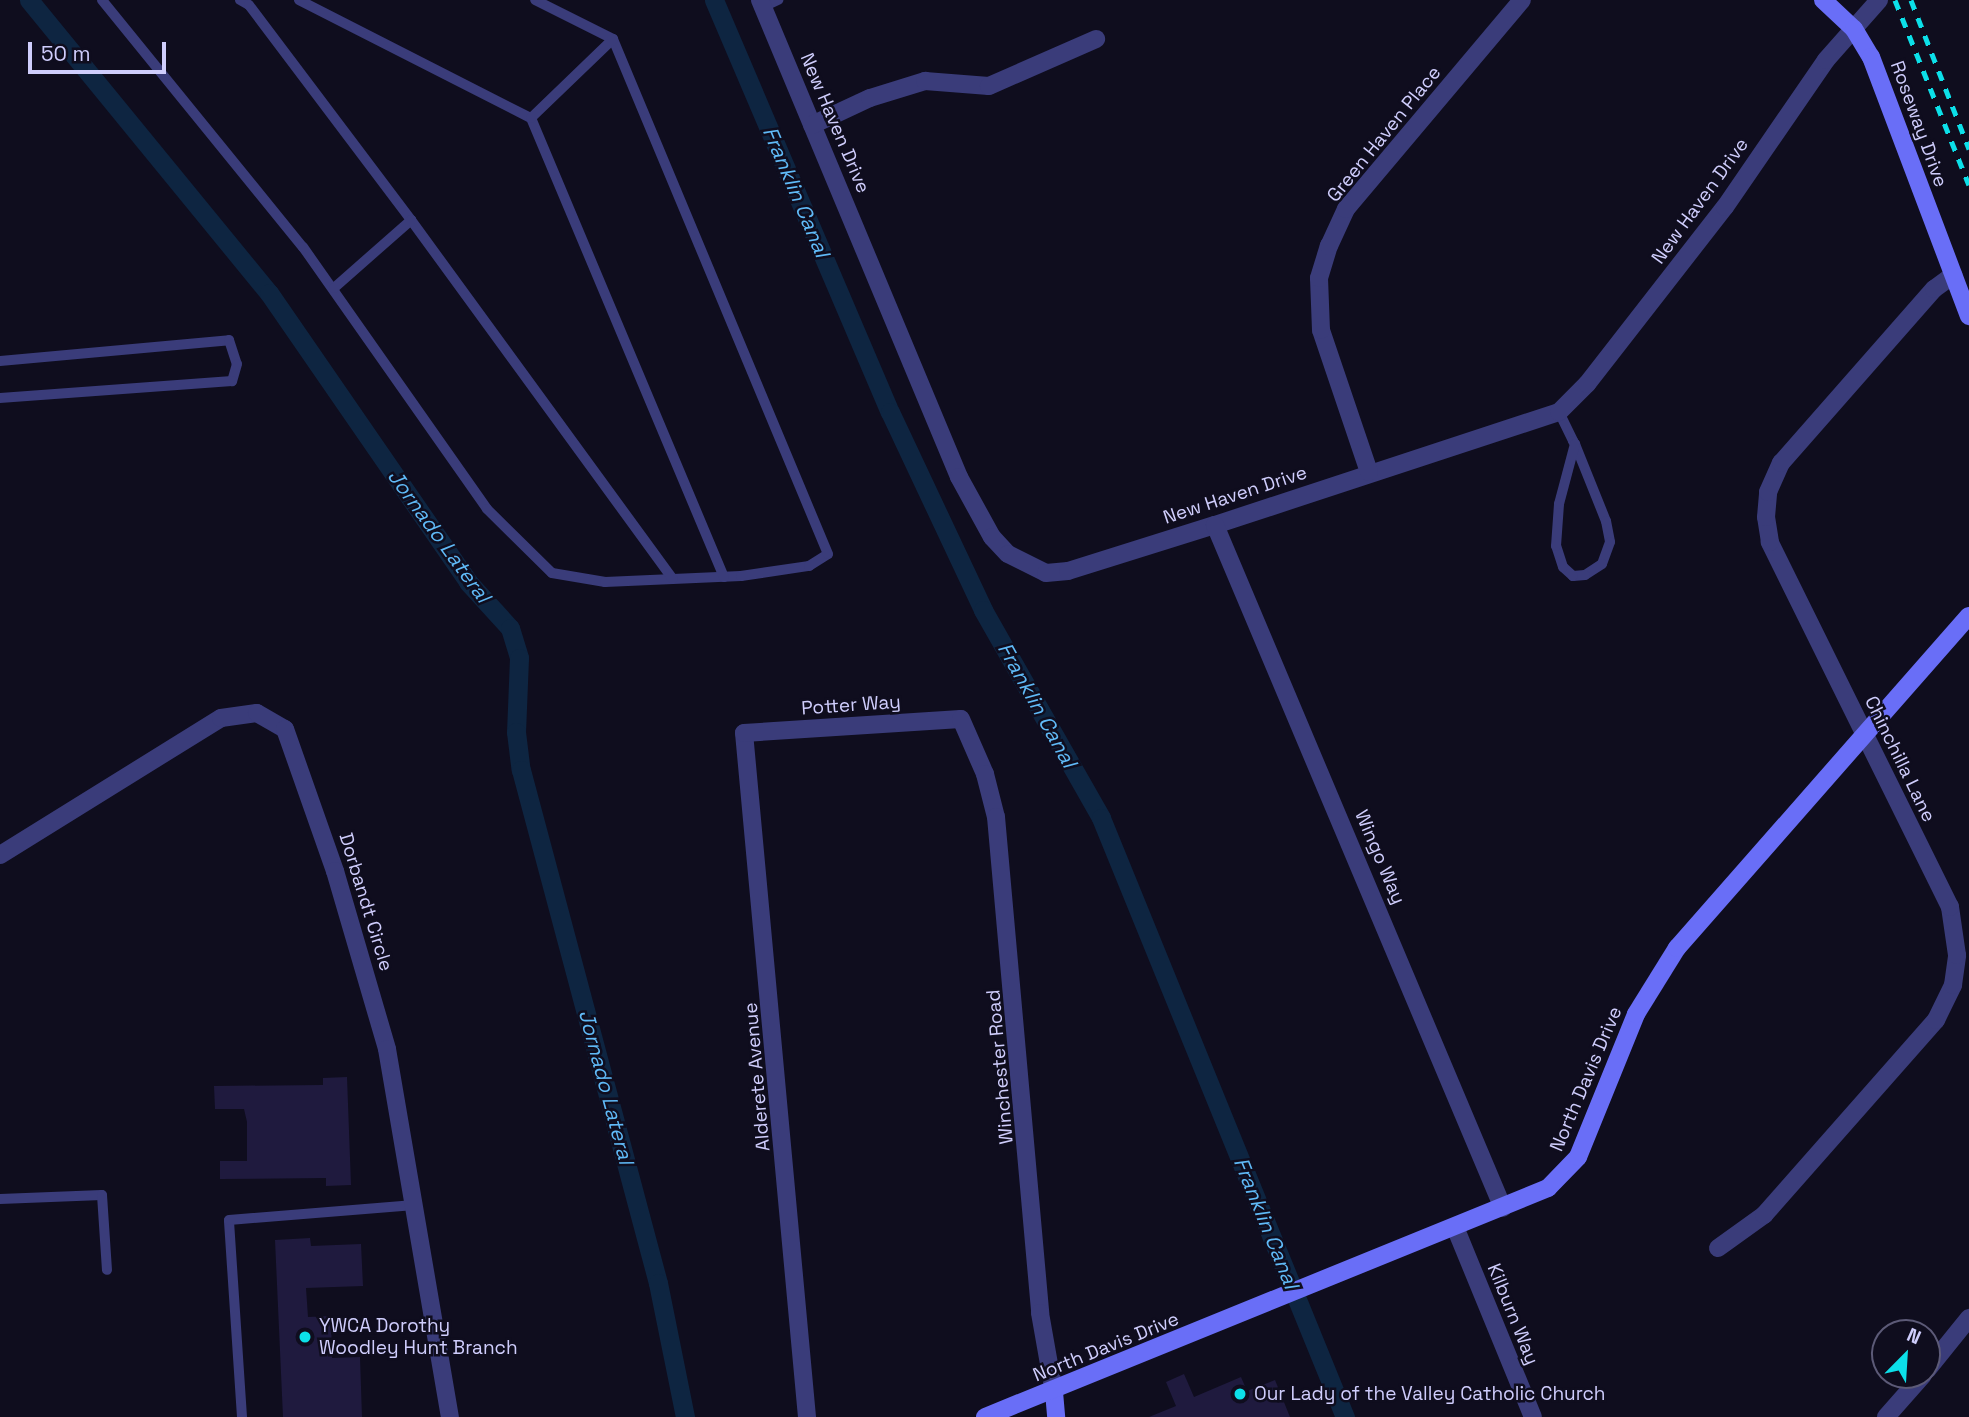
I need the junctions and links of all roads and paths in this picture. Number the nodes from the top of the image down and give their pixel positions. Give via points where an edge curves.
1 (102, 0) edge
2 (299, 0) edge
3 (535, 0) edge
4 (1522, 0) edge
5 (1823, 0) edge
6 (1879, 0) edge
7 (246, 2) edge
8 (767, 2) edge
9 (1854, 29) junction
10 (613, 39) junction
11 (1097, 39) dead end
12 (531, 118) junction
13 (812, 125) junction
14 (411, 220) junction
15 (1953, 275) junction
16 (334, 288) junction
17 (1969, 316) edge
18 (0, 361) edge
19 (0, 398) edge
20 (1559, 412) junction
21 (1575, 444) junction
22 (1369, 472) junction
23 (1215, 525) junction
24 (724, 577) junction
25 (673, 579) junction
26 (1969, 616) edge
27 (961, 719) joint
28 (744, 733) joint
29 (1863, 733) junction
30 (0, 855) edge
31 (0, 1199) edge
32 (414, 1205) junction
33 (1503, 1208) junction
34 (1455, 1227) junction
35 (1718, 1248) dead end
36 (107, 1270) dead end
37 (1969, 1318) edge
38 (1941, 1353) edge
39 (1911, 1389) edge
40 (1054, 1391) junction
41 (242, 1417) edge
42 (450, 1417) edge
43 (807, 1417) edge
44 (985, 1417) edge
45 (1056, 1417) edge
46 (1533, 1417) edge
47 (1886, 1417) edge

1 - 16 lane
2 - 12 lane
3 - 10 lane
4 - 22 street, Green Haven Place via 1346,209 1325,256 1318,278 1321,330
5 - 9 street, Roseway Drive
6 - 9 street, New Haven Drive
7 - 14 lane
8 - 13 street, New Haven Drive
9 - 15 street, Roseway Drive via 1871,57
9 - 20 street, New Haven Drive via 1826,60 1717,218 1587,384
10 - 12 lane
10 - 24 lane via 828,554 809,566
11 - 13 street via 989,86 925,81 870,98
12 - 24 lane
13 - 23 street, New Haven Drive via 959,477 992,537 1008,554 1030,569 1068,571
14 - 16 lane
14 - 25 lane
15 - 17 street, Roseway Drive
15 - 29 street, Chinchilla Lane via 1934,289 1781,463 1768,492 1770,542
16 - 25 lane via 487,509 552,573 605,582
18 - 19 lane via 229,340 237,364 232,381
20 - 21 lane
20 - 22 street, New Haven Drive
21 - 21 lane via 1610,542 1602,564 1585,575 1573,576 1563,568 1556,547 1559,504
22 - 23 street, New Haven Drive
23 - 33 street, Wingo Way
24 - 25 lane
26 - 29 street, North Davis Drive
27 - 28 street, Potter Way
27 - 40 street, Winchester Road via 985,774 996,817 1040,1313
28 - 43 street, Alderete Avenue
29 - 33 street, North Davis Drive via 1654,981 1578,1157 1548,1188
29 - 35 street, Chinchilla Lane via 1950,907 1957,955 1953,985 1936,1020 1782,1194 1764,1214
30 - 32 street, Dorbandt Circle via 221,718 243,711 275,719 291,741 358,942 396,1088
31 - 36 lane via 102,1195
32 - 41 lane via 229,1220
32 - 42 street, Dorbandt Circle
33 - 34 street, North Davis Drive
34 - 40 street, North Davis Drive
34 - 46 street, Kilburn Way
37 - 38 street
39 - 47 street
40 - 44 street, North Davis Drive
40 - 45 street, Winchester Road

